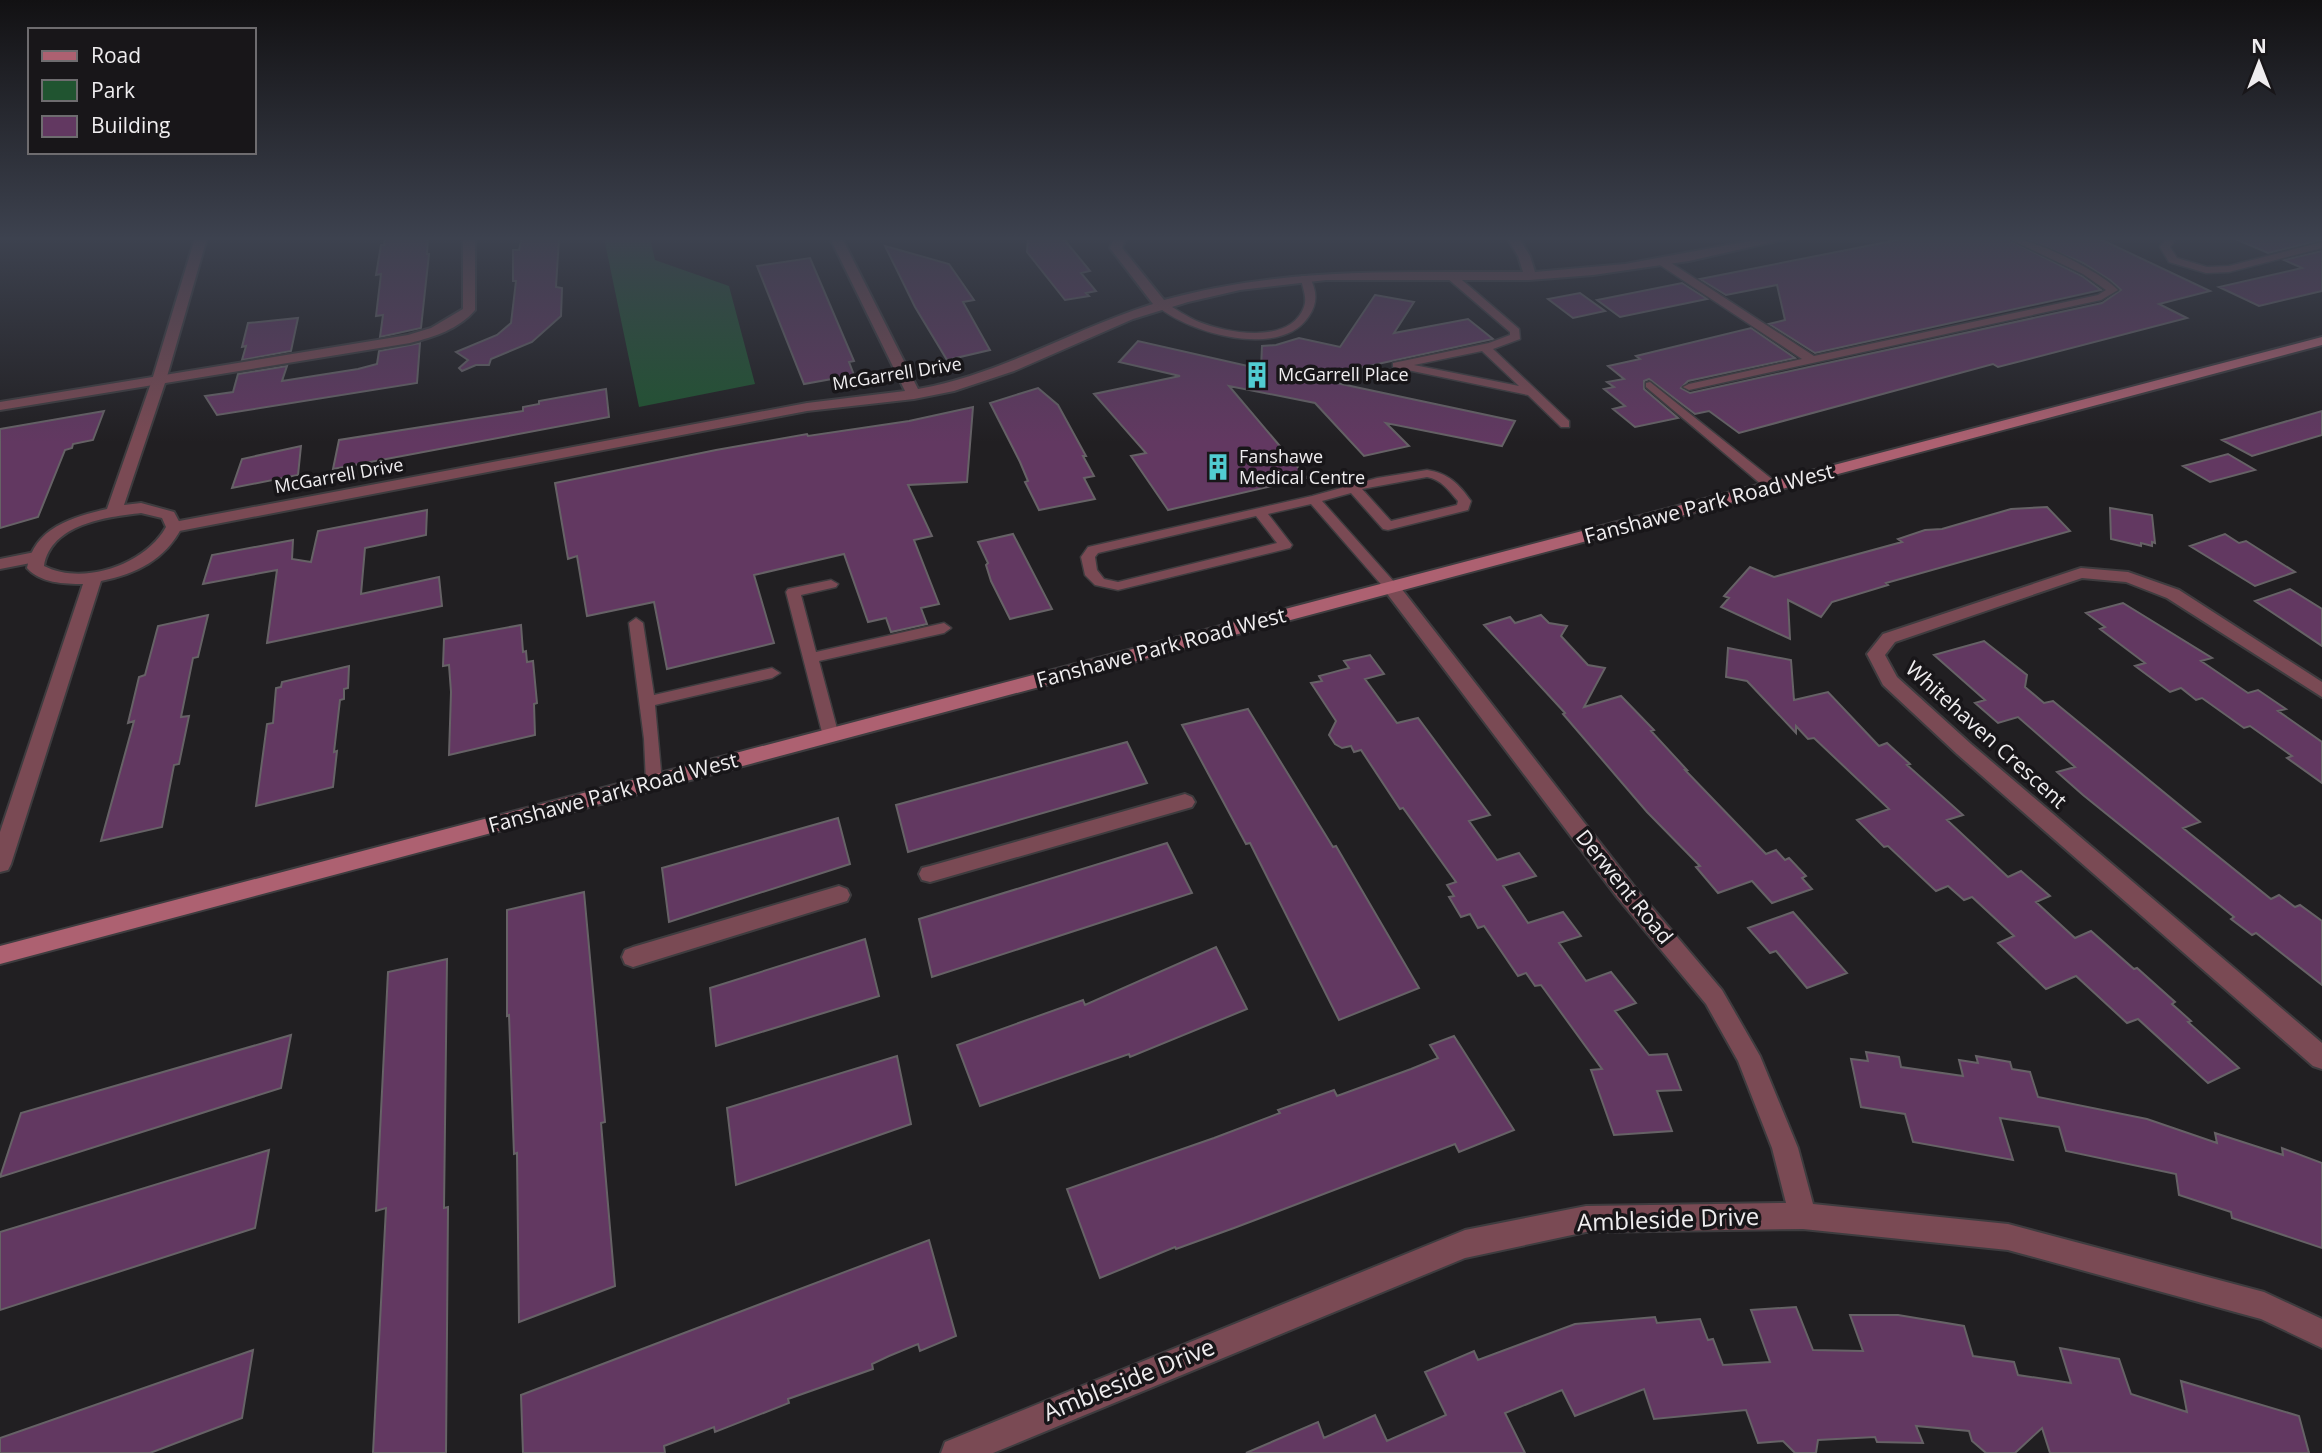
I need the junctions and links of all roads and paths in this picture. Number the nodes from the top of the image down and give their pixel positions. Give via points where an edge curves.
1 (181, 306) edge
2 (468, 306) edge
3 (870, 306) edge
4 (1159, 306) edge
5 (1162, 306) edge
6 (1310, 306) edge
7 (1486, 306) edge
8 (1729, 306) edge
9 (2060, 306) edge
10 (2322, 341) edge
11 (1484, 348) junction
12 (1810, 359) junction
13 (159, 380) junction
14 (1650, 385) dead end
15 (1689, 387) dead end
16 (1532, 392) junction
17 (914, 395) junction
18 (0, 407) edge
19 (1564, 424) dead end
20 (1773, 487) junction
21 (1355, 489) junction
22 (1314, 499) junction
23 (114, 511) junction
24 (1260, 512) junction
25 (174, 527) junction
26 (34, 557) junction
27 (0, 564) edge
28 (93, 578) junction
29 (831, 584) dead end
30 (1391, 587) junction
31 (636, 623) dead end
32 (944, 628) dead end
33 (811, 658) junction
34 (772, 673) dead end
35 (2322, 691) edge
36 (647, 702) junction
37 (831, 736) junction
38 (654, 782) junction
39 (1185, 802) dead end
40 (0, 864) edge
41 (930, 874) dead end
42 (839, 895) dead end
43 (0, 955) edge
44 (633, 957) dead end
45 (2322, 1058) edge
46 (1804, 1216) junction
47 (2322, 1334) edge
48 (956, 1453) edge

1 - 13 street
2 - 13 street via 456,321 410,339
3 - 17 street
4 - 17 street, McGarrell Drive via 976,381
5 - 6 lane via 1195,324 1265,336 1297,326
7 - 11 lane via 1516,337
8 - 12 lane
9 - 12 lane
10 - 20 main road, Fanshawe Park Road West
11 - 16 lane
11 - 16 lane via 1396,365
12 - 15 lane
13 - 18 street
13 - 23 street
14 - 20 lane
16 - 19 lane
17 - 25 street, McGarrell Drive via 807,407
20 - 30 main road, Fanshawe Park Road West
21 - 21 lane via 1422,472 1444,478 1465,501 1463,507 1388,526
21 - 22 lane
22 - 24 lane
22 - 30 lane
23 - 25 street via 155,509 168,515
23 - 26 street via 66,528
24 - 24 lane via 1093,550 1088,569 1106,587 1118,586 1285,545
25 - 28 street via 162,546 145,558
26 - 27 street
26 - 28 street via 35,568 45,577
28 - 40 street
29 - 33 lane via 793,592
30 - 37 main road, Fanshawe Park Road West
30 - 46 street, Derwent Road via 1625,891 1714,997 1753,1067 1785,1148
31 - 36 lane
32 - 33 lane
33 - 37 lane
34 - 36 lane
35 - 45 street, Whitehaven Crescent via 2174,594 2128,577 2081,573 1889,638 1875,654 1889,681 1964,749
36 - 38 lane
37 - 38 main road, Fanshawe Park Road West
38 - 43 main road, Fanshawe Park Road West
39 - 41 street
42 - 44 street
46 - 47 street, Ambleside Drive via 2008,1237 2264,1306
46 - 48 street, Ambleside Drive via 1586,1219 1465,1244

